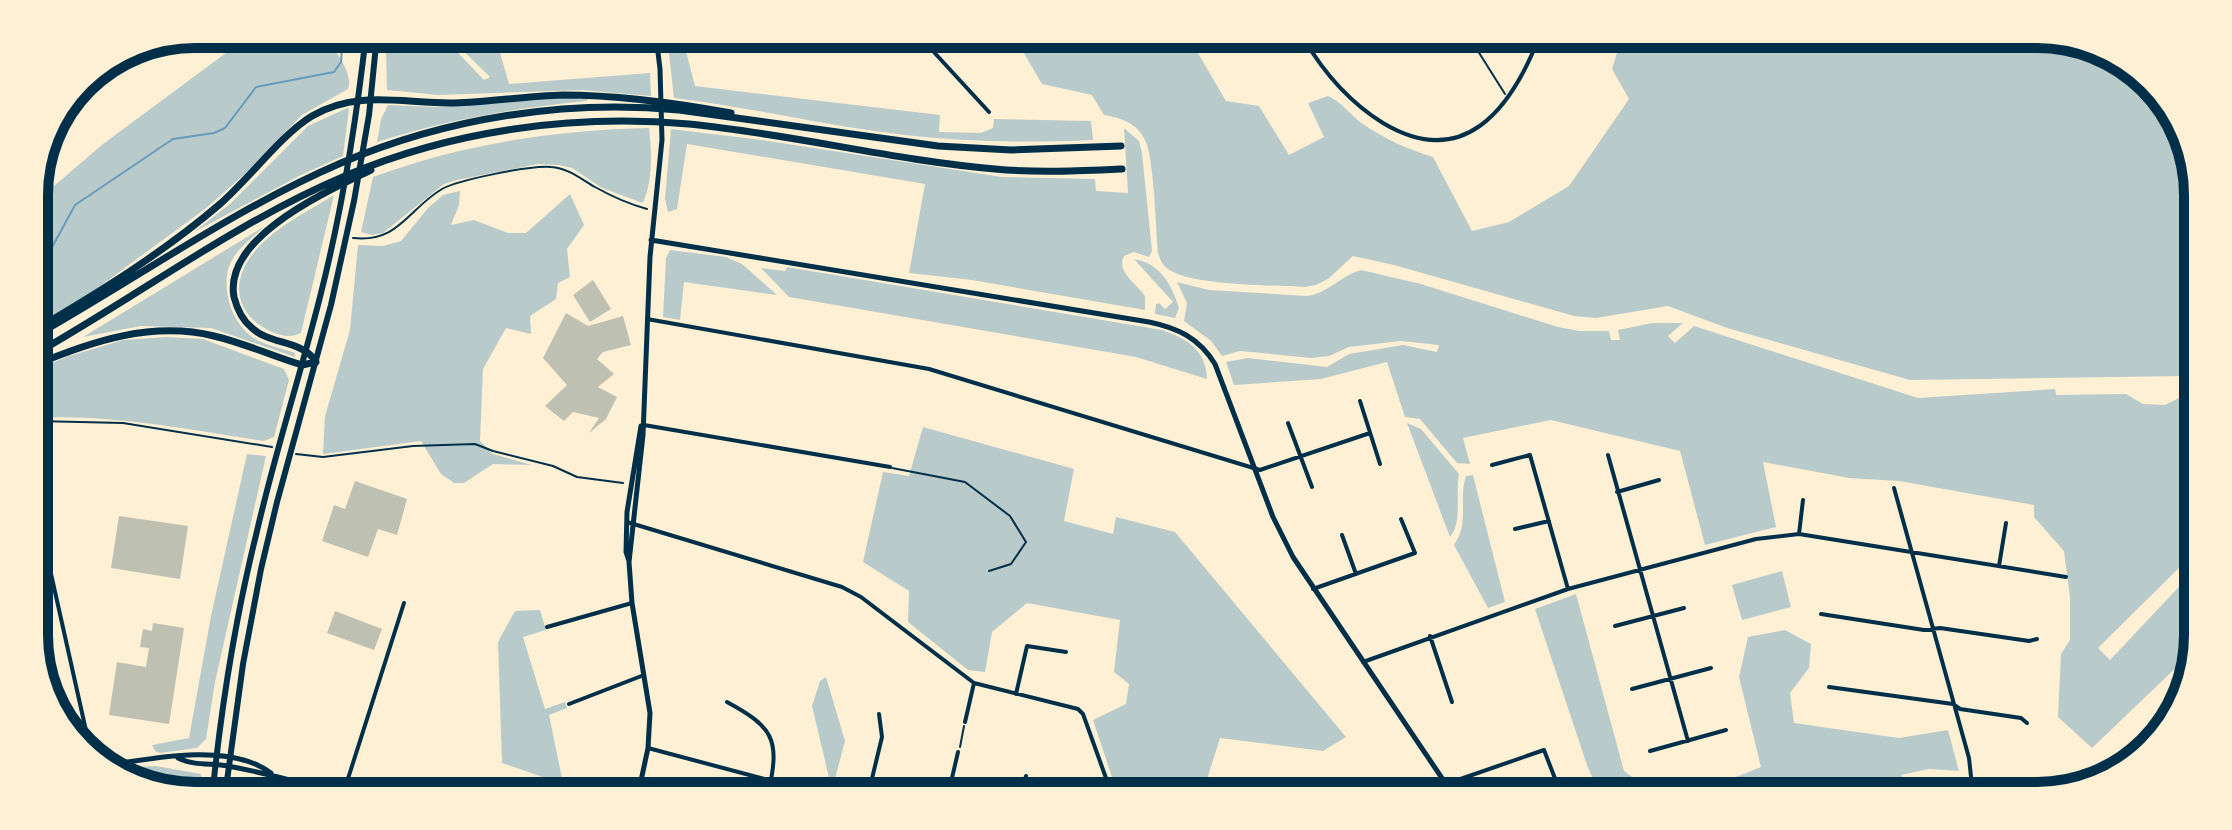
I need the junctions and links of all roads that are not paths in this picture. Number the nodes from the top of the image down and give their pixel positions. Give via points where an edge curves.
1 (365, 48) edge
2 (376, 48) edge
3 (657, 48) edge
4 (930, 48) edge
5 (1310, 48) edge
6 (1534, 48) edge
7 (109, 76) edge
8 (88, 94) edge
9 (359, 99) junction
10 (371, 99) junction
11 (989, 112) dead end
12 (824, 130) junction
13 (444, 143) junction
14 (1121, 146) dead end
15 (1122, 169) dead end
16 (651, 240) junction
17 (647, 319) junction
18 (48, 322) edge
19 (48, 328) edge
20 (48, 346) edge
21 (306, 350) junction
22 (48, 360) edge
23 (316, 362) junction
24 (302, 365) junction
25 (1360, 401) dead end
26 (1288, 423) dead end
27 (642, 425) junction
28 (1370, 433) junction
29 (1608, 455) dead end
30 (1301, 456) junction
31 (1380, 464) dead end
32 (1492, 465) dead end
33 (890, 467) joint
34 (1253, 468) junction
35 (1659, 480) dead end
36 (1312, 487) dead end
37 (1894, 488) dead end
38 (1617, 492) junction
39 (1803, 500) dead end
40 (1401, 519) dead end
41 (1549, 521) junction
42 (630, 523) junction
43 (2006, 523) dead end
44 (1515, 529) dead end
45 (1799, 534) junction
46 (1342, 535) dead end
47 (1912, 553) junction
48 (48, 560) edge
49 (1999, 566) junction
50 (989, 571) dead end
51 (1639, 571) junction
52 (1356, 574) junction
53 (2066, 577) dead end
54 (1313, 589) junction
55 (1568, 589) junction
56 (404, 603) dead end
57 (632, 603) junction
58 (1684, 608) dead end
59 (1821, 614) dead end
60 (1652, 616) junction
61 (1615, 626) dead end
62 (547, 627) dead end
63 (1933, 629) junction
64 (1430, 636) junction
65 (2037, 639) dead end
66 (1066, 652) dead end
67 (1363, 662) junction
68 (1711, 668) dead end
69 (644, 675) junction
70 (1670, 679) junction
71 (974, 683) junction
72 (1829, 687) dead end
73 (1632, 689) dead end
74 (1016, 694) junction
75 (727, 702) dead end
76 (1452, 702) dead end
77 (569, 704) dead end
78 (1953, 704) junction
79 (879, 714) dead end
80 (965, 722) road end
81 (2027, 723) dead end
82 (1726, 730) dead end
83 (87, 735) edge
84 (1688, 741) junction
85 (648, 748) junction
86 (1650, 751) dead end
87 (958, 752) road end
88 (216, 755) junction
89 (229, 757) junction
90 (178, 758) junction
91 (124, 764) edge
92 (215, 764) junction
93 (228, 766) junction
94 (271, 773) junction
95 (1026, 776) dead end
96 (771, 781) junction
97 (214, 782) edge
98 (227, 782) edge
99 (298, 782) edge
100 (347, 782) edge
101 (641, 782) edge
102 (775, 782) edge
103 (871, 782) edge
104 (951, 782) edge
105 (1024, 782) edge
106 (1107, 782) edge
107 (1445, 782) edge
108 (1452, 782) edge
109 (1556, 782) edge
110 (1973, 782) edge

1 - 9 main road
2 - 10 main road
3 - 16 street via 662,140
4 - 11 street
5 - 6 street via 1345,94 1374,117 1422,141 1441,142 1484,123 1521,76
7 - 8 street
9 - 10 highway
9 - 18 highway via 310,118 196,224
9 - 21 main road
10 - 12 highway via 440,103 604,97 692,106
10 - 23 main road via 354,201
12 - 14 highway via 982,149
12 - 19 highway via 638,108 560,110 450,127 300,182
13 - 15 highway via 518,128 626,121 723,128 997,169
13 - 20 highway via 343,177 291,202
13 - 21 highway via 313,200 272,227 242,257 233,288 243,319 270,339
16 - 17 street
16 - 34 street via 1178,330 1202,346 1215,364
17 - 27 street
17 - 34 street via 929,369
21 - 23 highway
21 - 24 main road
22 - 24 highway via 101,340 171,331 214,336
23 - 24 highway
23 - 89 main road via 264,555
24 - 88 main road via 250,559
25 - 28 street
26 - 30 street
27 - 33 street
27 - 42 street
28 - 30 street
28 - 31 street
29 - 38 street
30 - 34 street
30 - 36 street
32 - 41 street via 1530,455
33 - 50 lane via 965,482 1010,516 1026,542 1011,564
34 - 54 street via 1285,543
35 - 38 street
37 - 47 street
38 - 51 street
39 - 45 street
40 - 52 street via 1415,553
41 - 44 street
41 - 55 street
42 - 57 street
42 - 71 street via 842,587
43 - 49 street
45 - 47 street
45 - 51 street via 1756,539
46 - 52 street
47 - 49 street
47 - 63 street
48 - 83 street
49 - 53 street
51 - 55 street
51 - 60 street
52 - 54 street
54 - 67 street
55 - 64 street
56 - 100 street
57 - 62 street
57 - 69 street
58 - 60 street
59 - 63 street
60 - 61 street
60 - 70 street
63 - 65 street
63 - 78 street
64 - 67 street
64 - 76 street
66 - 74 street via 1027,646
67 - 107 street
68 - 70 street
69 - 77 street
69 - 85 street
70 - 73 street
70 - 84 street
71 - 74 street
71 - 80 street
72 - 78 street
74 - 106 street via 1078,709
75 - 96 street via 757,719 768,734 775,758
78 - 81 street
78 - 110 street
79 - 103 street via 882,737
82 - 84 street
84 - 86 street
85 - 96 street
85 - 101 street
87 - 104 street
88 - 89 street
88 - 90 street
88 - 92 main road
89 - 93 main road
89 - 94 street
90 - 91 street
90 - 92 street
92 - 93 street
92 - 97 main road
93 - 94 street
93 - 98 main road
94 - 99 street
95 - 105 street
96 - 102 street
108 - 109 street via 1544,750

